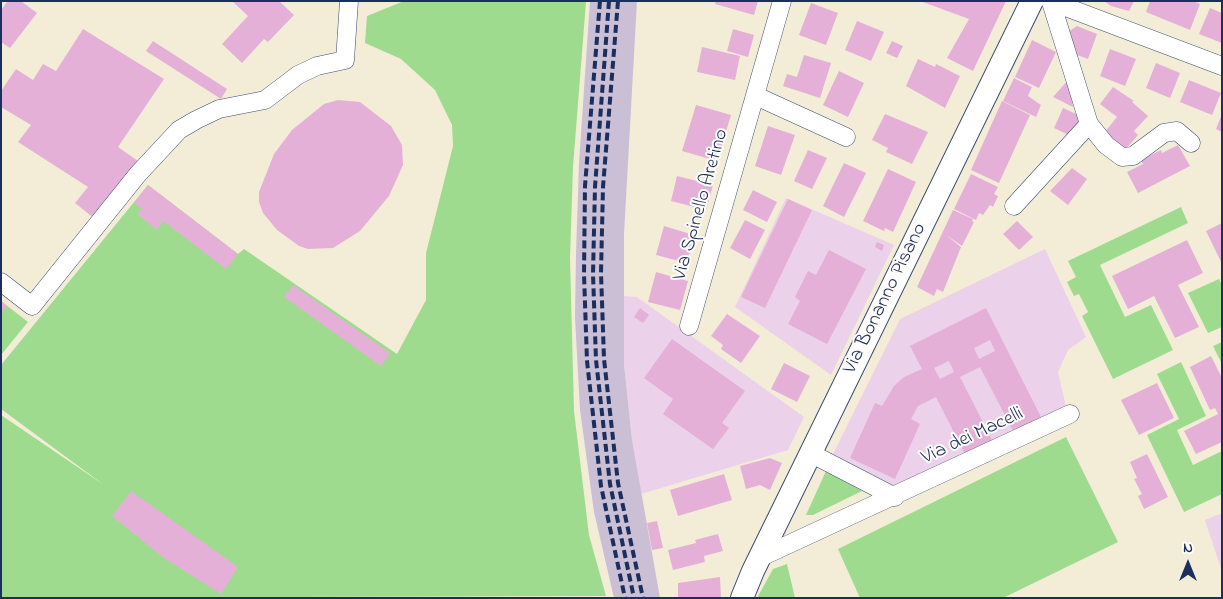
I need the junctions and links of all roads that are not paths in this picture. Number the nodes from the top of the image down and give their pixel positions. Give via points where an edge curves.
1 (349, 1) edge
2 (782, 1) edge
3 (1032, 1) edge
4 (1050, 1) edge
5 (1222, 66) edge
6 (756, 96) junction
7 (1089, 124) junction
8 (846, 137) dead end
9 (1192, 143) dead end
10 (1014, 206) dead end
11 (1, 282) edge
12 (689, 326) dead end
13 (1070, 414) dead end
14 (810, 453) junction
15 (895, 497) junction
16 (759, 558) junction
17 (742, 598) edge

1 - 11 street via 345,60 317,66 298,75 264,100 219,110 179,130 138,174 32,306
2 - 6 street, Via Spinello Aretino
3 - 14 main road, Via Bonanno Pisano
4 - 5 street
4 - 7 street
6 - 8 street
6 - 12 street, Via Spinello Aretino
7 - 9 street via 1106,146 1122,157 1139,153 1164,133 1177,132
7 - 10 street
13 - 15 street, Via dei Macelli
14 - 15 street
14 - 16 main road, Via Bonanno Pisano
15 - 16 street, Via dei Macelli
16 - 17 main road, Via Bonanno Pisano

